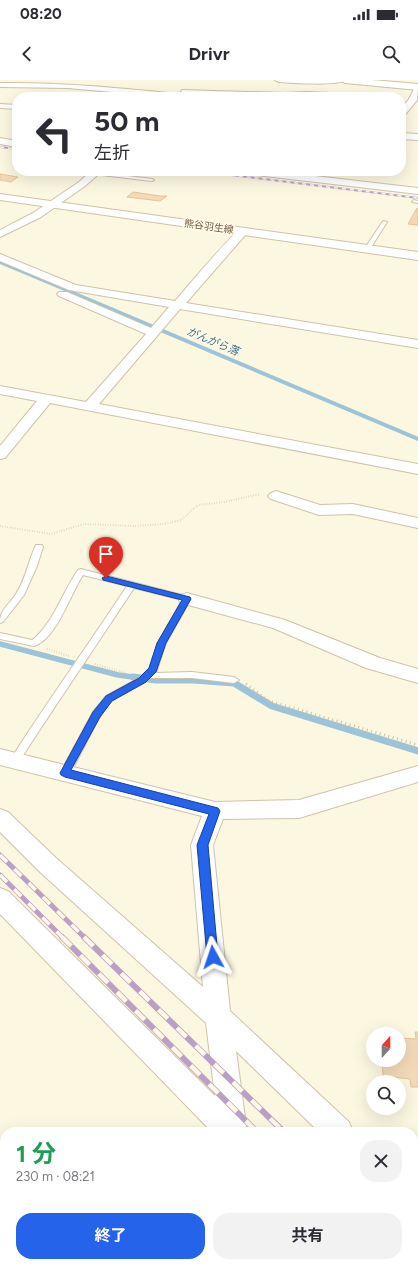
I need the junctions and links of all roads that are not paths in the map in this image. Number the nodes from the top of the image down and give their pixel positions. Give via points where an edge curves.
1 (33, 80) edge
2 (279, 80) edge
3 (341, 80) edge
4 (377, 81) edge
5 (0, 85) edge
6 (25, 85) junction
7 (190, 85) dead end
8 (418, 88) edge
9 (13, 92) dead end
10 (141, 92) edge
11 (184, 92) edge
12 (334, 92) edge
13 (415, 100) edge
14 (0, 106) edge
15 (12, 107) edge
16 (406, 109) edge
17 (406, 136) edge
18 (418, 137) edge
19 (0, 142) edge
20 (12, 143) edge
21 (91, 176) edge
22 (124, 176) edge
23 (290, 176) edge
24 (354, 176) edge
25 (152, 180) dead end
26 (349, 183) junction
27 (418, 191) edge
28 (0, 197) edge
29 (51, 205) junction
30 (385, 222) dead end
31 (244, 231) junction
32 (0, 234) edge
33 (368, 248) junction
34 (0, 256) edge
35 (418, 256) edge
36 (0, 269) edge
37 (67, 291) junction
38 (174, 309) junction
39 (156, 330) junction
40 (418, 344) edge
41 (418, 350) edge
42 (0, 390) edge
43 (46, 399) junction
44 (89, 407) junction
45 (0, 454) edge
46 (418, 469) edge
47 (276, 496) road end
48 (418, 523) edge
49 (39, 547) dead end
50 (132, 585) junction
51 (187, 599) junction
52 (0, 620) edge
53 (0, 636) edge
54 (418, 676) edge
55 (145, 678) junction
56 (234, 680) road end
57 (8, 758) edge
58 (65, 773) junction
59 (418, 774) edge
60 (215, 811) junction
61 (0, 818) edge
62 (0, 898) edge
63 (218, 1017) junction
64 (227, 1127) edge
65 (231, 1127) edge
66 (334, 1127) edge

1 - 6 street
2 - 3 street
3 - 4 main road
3 - 12 street
4 - 8 main road
5 - 6 street
6 - 9 street
6 - 10 street
7 - 11 street
8 - 13 street
13 - 16 street
14 - 15 street
17 - 18 street
19 - 20 street
21 - 29 street
22 - 25 lane
23 - 26 street
24 - 26 street
26 - 27 street
28 - 29 main road, 熊谷羽生線
29 - 31 main road, 熊谷羽生線
29 - 32 street
30 - 33 lane
31 - 33 main road, 熊谷羽生線
31 - 38 street
33 - 35 main road, 熊谷羽生線
34 - 37 street
36 - 37 street
37 - 38 street
37 - 39 street
38 - 39 street
38 - 40 street
38 - 41 street
39 - 44 street
42 - 43 street
43 - 44 street
43 - 45 street
44 - 46 street
47 - 48 street via 319,510 353,509
49 - 52 lane via 20,595
50 - 51 lane
50 - 53 lane via 81,572 42,638 34,643
50 - 57 lane via 76,671
51 - 54 street via 279,624 373,663
51 - 55 lane via 162,643 153,670
55 - 56 lane via 192,675
55 - 58 lane via 109,698 96,714
57 - 58 street
58 - 60 street
59 - 60 street via 299,809
60 - 63 street via 202,845
61 - 63 street via 48,865
62 - 64 street
63 - 65 street
63 - 66 street

